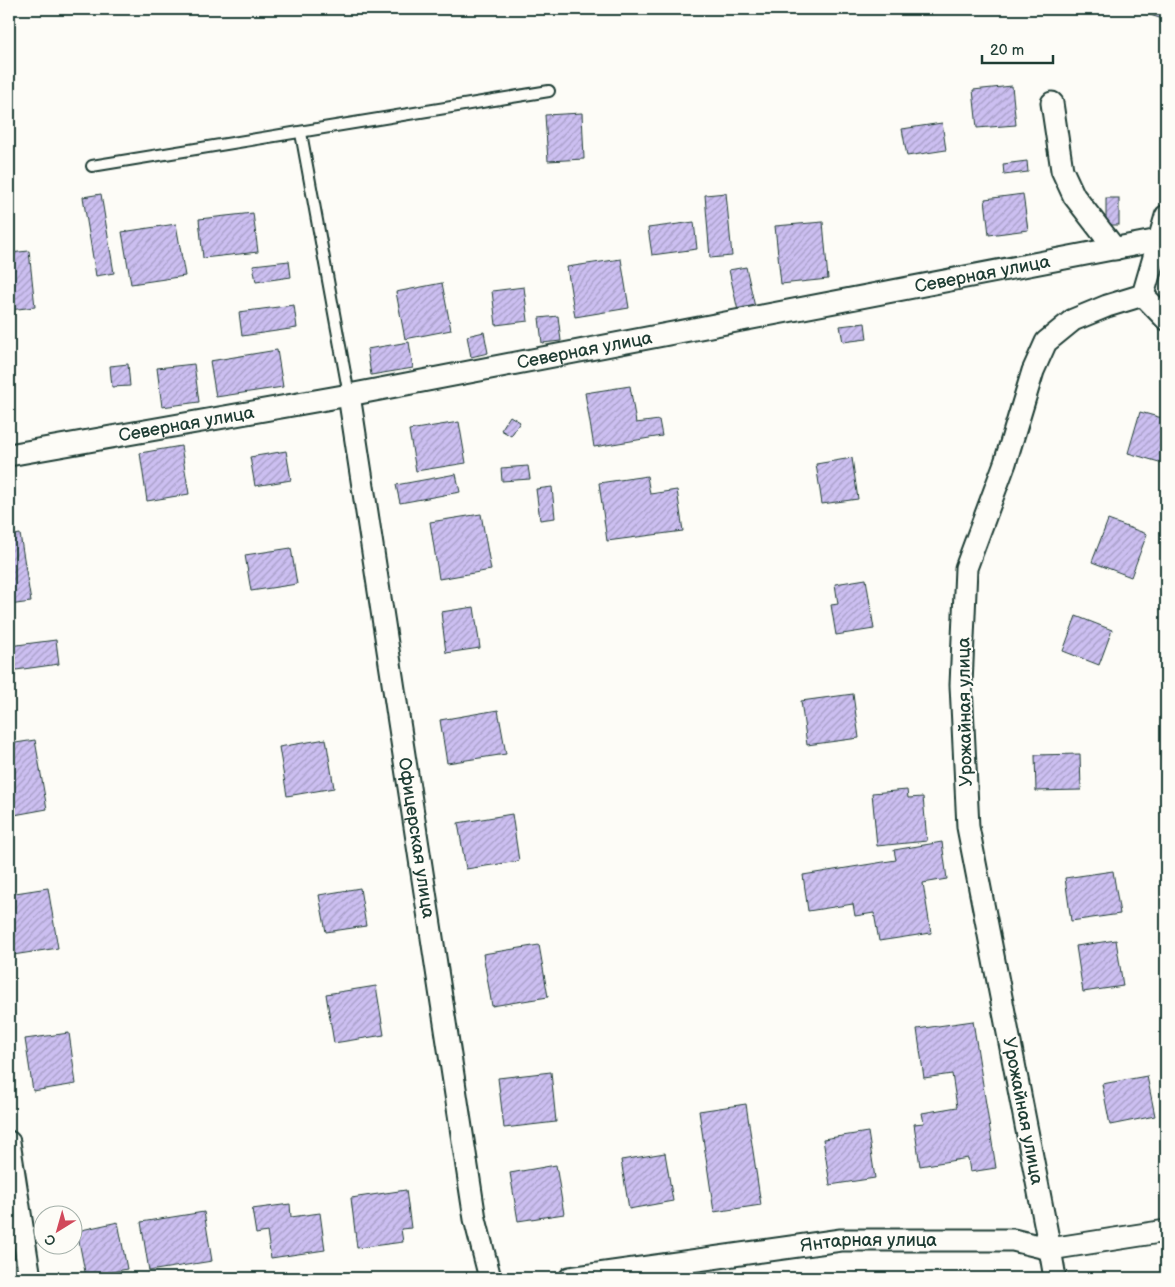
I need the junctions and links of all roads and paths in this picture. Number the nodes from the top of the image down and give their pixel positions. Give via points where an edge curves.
1 (549, 91) dead end
2 (1052, 103) dead end
3 (301, 133) junction
4 (92, 166) dead end
5 (1166, 216) edge
6 (1159, 240) junction
7 (1115, 248) junction
8 (1143, 295) junction
9 (1166, 319) edge
10 (349, 395) junction
11 (9, 455) edge
12 (9, 1142) edge
13 (1166, 1231) edge
14 (1050, 1249) junction
15 (30, 1278) edge
16 (490, 1278) edge
17 (570, 1278) edge
18 (1055, 1278) edge

1 - 3 lane
2 - 7 street via 1062,170 1074,196
3 - 4 lane
3 - 10 lane
5 - 6 street
6 - 7 street, Северная улица
6 - 8 street
7 - 10 street, Северная улица
8 - 9 street
8 - 14 street, Урожайная улица via 1072,320 1046,342 1033,371 1005,462 966,568 961,685 968,827
10 - 11 street, Северная улица
10 - 16 street, Офицерская улица via 475,1219
12 - 15 street
13 - 14 street, Янтарная улица
14 - 17 street, Янтарная улица via 1013,1240 841,1240
14 - 18 street, Урожайная улица

